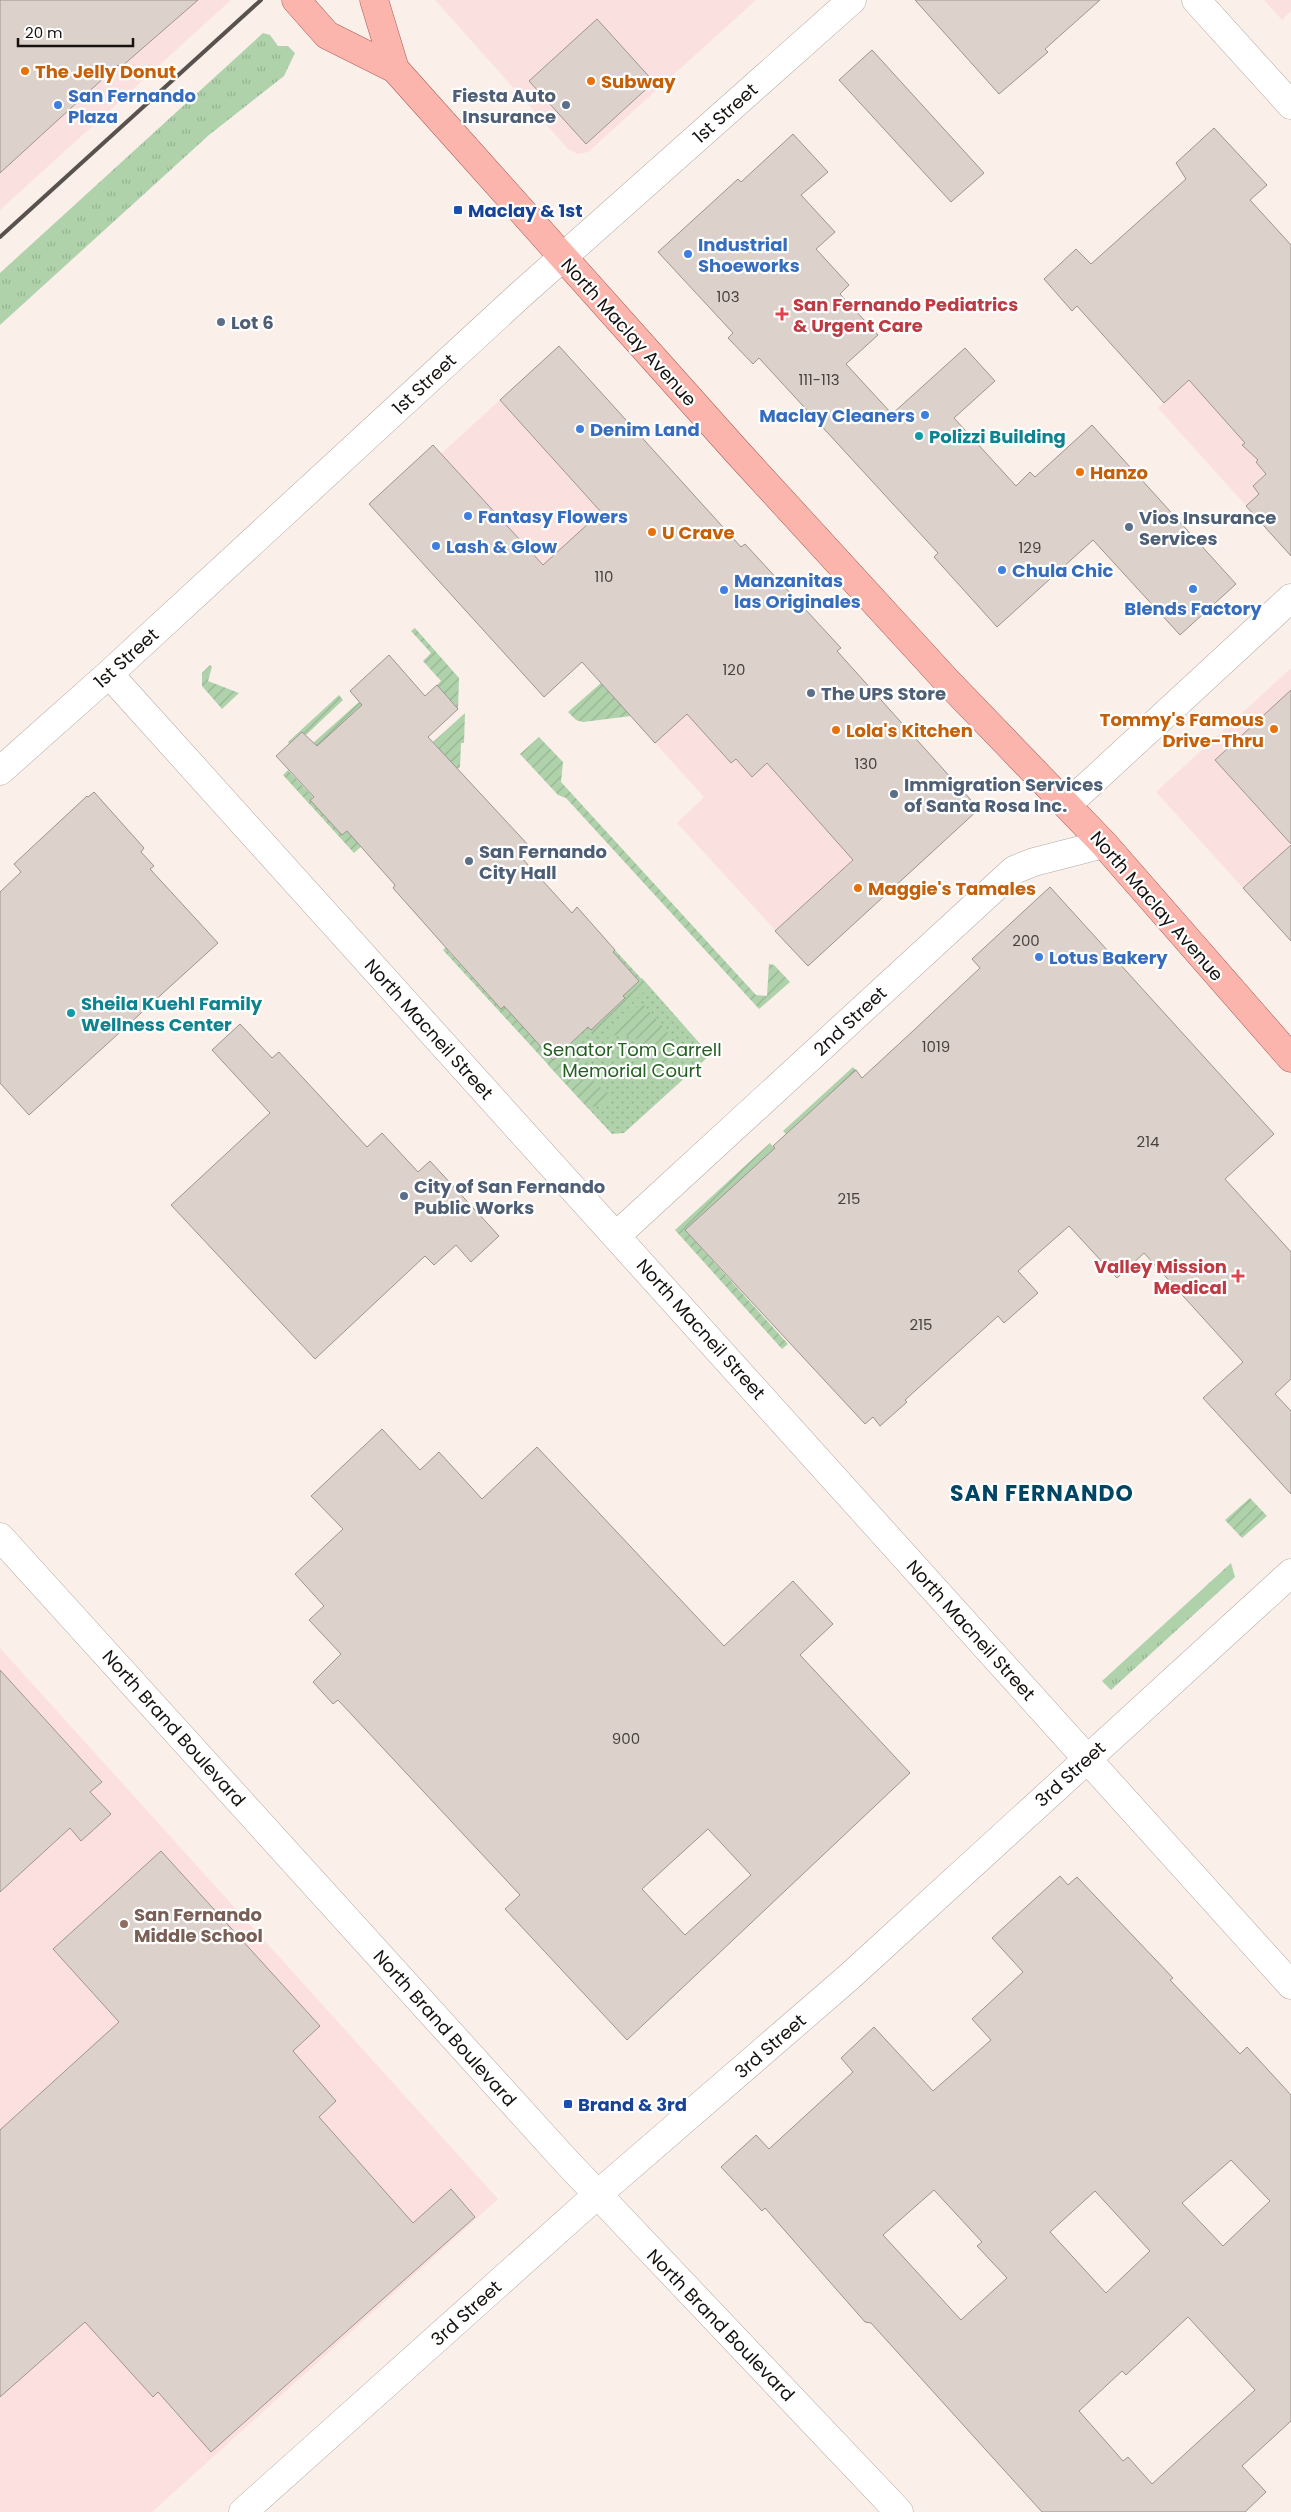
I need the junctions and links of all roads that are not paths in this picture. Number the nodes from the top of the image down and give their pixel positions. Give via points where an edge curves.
1 (296, 0) edge
2 (374, 0) edge
3 (852, 0) edge
4 (1196, 0) edge
5 (395, 68) junction
6 (1291, 105) edge
7 (562, 258) junction
8 (1291, 598) edge
9 (109, 674) junction
10 (0, 771) edge
11 (1068, 804) junction
12 (1104, 844) junction
13 (1291, 1058) edge
14 (617, 1235) junction
15 (0, 1537) edge
16 (1291, 1573) edge
17 (1087, 1759) junction
18 (1291, 1985) edge
19 (598, 2195) junction
20 (243, 2512) edge
21 (899, 2512) edge

1 - 5 main road, North Maclay Avenue via 327,35
2 - 5 main road, North Maclay Avenue
3 - 7 street, 1st Street
4 - 6 street
5 - 7 main road, North Maclay Avenue
7 - 9 street, 1st Street
7 - 11 main road, North Maclay Avenue via 946,680
8 - 11 street
9 - 10 street, 1st Street
9 - 14 street, North Macneil Street
11 - 12 main road, North Maclay Avenue
12 - 13 main road, North Maclay Avenue
12 - 14 street, 2nd Street via 1014,870
14 - 17 street, North Macneil Street
15 - 19 street, North Brand Boulevard
16 - 17 street, 3rd Street
17 - 18 street, North Macneil Street
17 - 19 street, 3rd Street via 848,1977
19 - 20 street, 3rd Street
19 - 21 street, North Brand Boulevard

